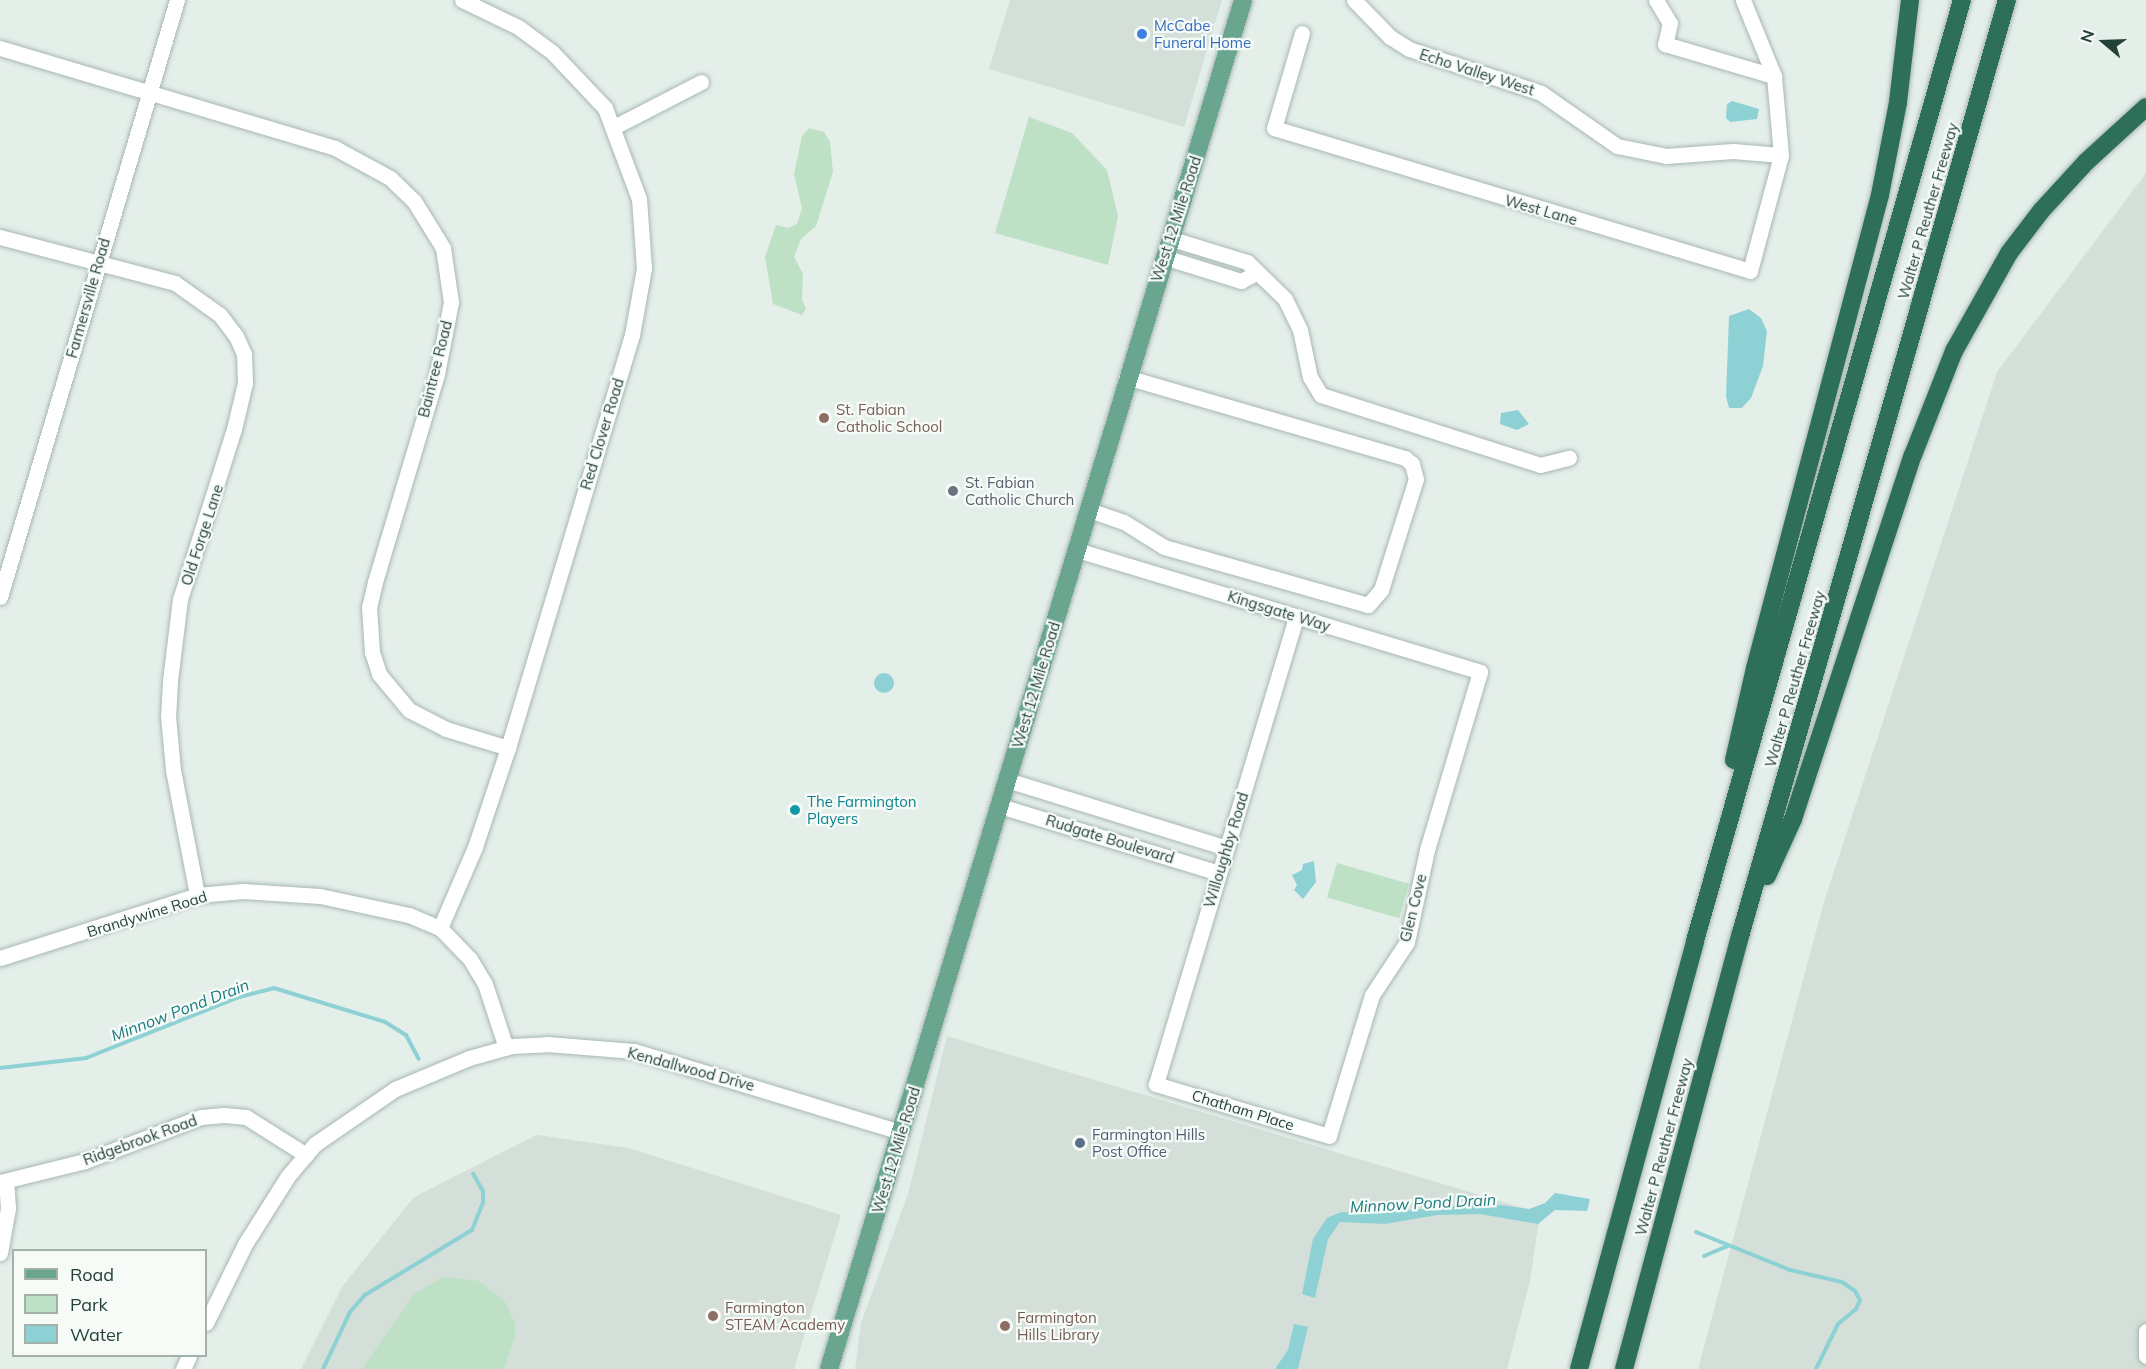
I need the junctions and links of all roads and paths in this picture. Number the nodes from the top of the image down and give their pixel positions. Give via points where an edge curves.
1 (177, 0) edge
2 (462, 0) edge
3 (1243, 0) edge
4 (1354, 0) edge
5 (1656, 0) edge
6 (1743, 0) edge
7 (1910, 0) edge
8 (1956, 0) edge
9 (1962, 0) edge
10 (2007, 0) edge
11 (1302, 33) dead end
12 (0, 48) edge
13 (1944, 64) junction
14 (1774, 76) junction
15 (701, 82) dead end
16 (150, 92) junction
17 (2146, 107) edge
18 (614, 127) junction
19 (1781, 155) junction
20 (0, 237) edge
21 (1169, 238) junction
22 (1164, 257) junction
23 (99, 260) junction
24 (1254, 274) junction
25 (1127, 377) junction
26 (1569, 458) dead end
27 (1089, 510) junction
28 (1077, 550) junction
29 (0, 597) edge
30 (1296, 617) junction
31 (1480, 672) joint
32 (508, 748) junction
33 (1007, 780) junction
34 (1000, 806) junction
35 (1227, 848) junction
36 (1219, 873) junction
37 (197, 895) junction
38 (440, 928) junction
39 (1742, 933) junction
40 (1695, 941) junction
41 (0, 958) edge
42 (506, 1048) junction
43 (1156, 1084) joint
44 (901, 1132) junction
45 (1329, 1136) joint
46 (306, 1155) junction
47 (3, 1182) edge
48 (0, 1253) edge
49 (207, 1321) edge
50 (2146, 1331) edge
51 (2146, 1356) edge
52 (829, 1369) edge
53 (1579, 1369) edge
54 (1624, 1369) edge

1 - 16 street, Farmersville Road
2 - 18 street, Red Clover Road via 518,27 552,52 581,78 605,108
3 - 21 main road, West 12 Mile Road
4 - 19 street, Echo Valley West via 1390,37 1409,50 1541,93 1617,146 1666,156 1732,151
5 - 14 street via 1670,23 1665,44
6 - 14 street, West Lane
7 - 40 highway via 1900,92 1880,195 1755,668
8 - 13 highway
9 - 13 highway, Walter P Reuther Freeway
10 - 39 highway, Walter P Reuther Freeway
11 - 19 street, West Lane via 1274,128 1750,271
12 - 16 street, Baintree Road
13 - 40 highway, Walter P Reuther Freeway
14 - 19 street, West Lane
15 - 18 street
16 - 23 street, Farmersville Road
16 - 32 street, Baintree Road via 361,159 390,178 432,226 443,248 451,302 436,374 369,606 372,652 379,674 409,710 446,729
17 - 39 highway via 2085,162 2041,211 2009,253 1954,351 1913,455 1793,819
18 - 32 street, Red Clover Road via 639,199 644,231 638,308
20 - 23 street, Old Forge Lane
21 - 22 main road, West 12 Mile Road
21 - 24 street via 1247,262
22 - 24 street via 1240,281
22 - 25 main road, West 12 Mile Road
23 - 29 street, Farmersville Road
23 - 37 street, Old Forge Lane via 175,283 199,297 220,315 244,354 245,382 234,429 180,599 170,681 168,716 173,771
24 - 26 street via 1285,299 1294,313 1310,377 1321,395 1540,465
25 - 27 main road, West 12 Mile Road
25 - 27 street via 1405,458 1412,464 1416,479 1381,590 1368,605 1164,547 1124,522
27 - 28 main road, West 12 Mile Road
28 - 30 street, Kingsgate Way
28 - 33 main road, West 12 Mile Road
30 - 31 street, Kingsgate Way
30 - 35 street, Willoughby Road
31 - 45 street, Glen Cove via 1427,850 1407,942 1372,995
32 - 38 street, Red Clover Road via 475,847
33 - 34 main road, West 12 Mile Road
33 - 35 street, Rudgate Boulevard
34 - 36 street, Rudgate Boulevard
34 - 44 main road, West 12 Mile Road
35 - 36 street, Willoughby Road
36 - 43 street, Willoughby Road
37 - 38 street, Brandywine Road via 243,891 320,896 409,915
37 - 41 street, Brandywine Road
38 - 42 street, Brandywine Road via 470,959 485,984
39 - 54 highway, Walter P Reuther Freeway
40 - 53 highway, Walter P Reuther Freeway
42 - 44 street, Kendallwood Drive via 590,1045 633,1052
42 - 46 street, Kendallwood Drive via 468,1058 395,1089 359,1111
43 - 45 street, Chatham Place
44 - 52 main road, West 12 Mile Road
46 - 47 street, Ridgebrook Road via 246,1117 201,1117 85,1161
46 - 49 street, Kendallwood Drive via 245,1244
47 - 48 street via 8,1208
50 - 51 street

